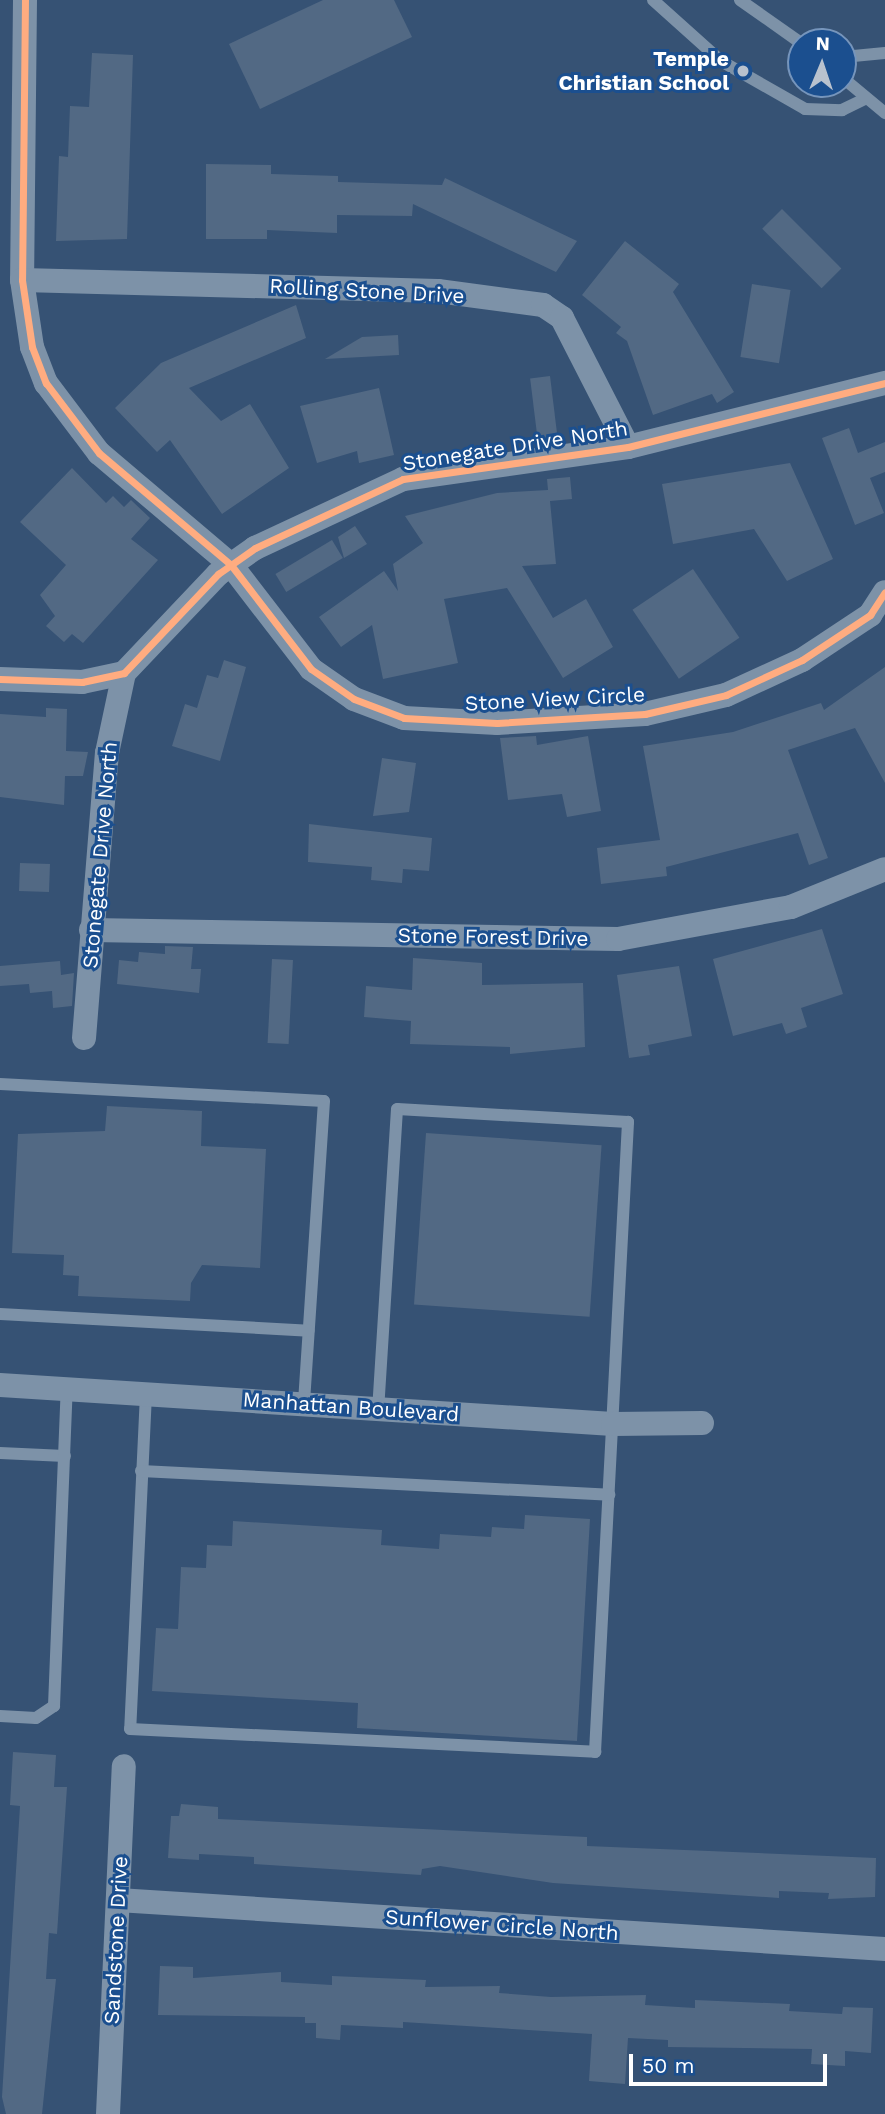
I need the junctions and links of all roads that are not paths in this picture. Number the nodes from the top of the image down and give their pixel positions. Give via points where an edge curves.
1 (26, 0) edge
2 (653, 0) edge
3 (740, 0) edge
4 (787, 33) edge
5 (885, 53) edge
6 (857, 56) edge
7 (857, 91) edge
8 (865, 99) junction
9 (885, 113) edge
10 (22, 280) junction
11 (885, 383) edge
12 (628, 447) junction
13 (230, 565) junction
14 (885, 592) edge
15 (124, 673) junction
16 (0, 679) edge
17 (885, 869) edge
18 (92, 930) junction
19 (84, 1038) dead end
20 (0, 1084) edge
21 (0, 1314) edge
22 (309, 1331) junction
23 (0, 1385) edge
24 (67, 1390) junction
25 (146, 1394) junction
26 (304, 1404) junction
27 (377, 1409) junction
28 (702, 1423) dead end
29 (612, 1424) junction
30 (0, 1453) edge
31 (65, 1456) junction
32 (141, 1471) junction
33 (609, 1495) junction
34 (0, 1716) edge
35 (124, 1766) dead end
36 (118, 1900) junction
37 (885, 1949) edge
38 (108, 2114) edge

1 - 10 street, Stone View Circle
2 - 8 lane via 721,61 805,109 842,110
3 - 4 lane
5 - 6 lane
7 - 8 lane
8 - 9 lane
10 - 12 street, Rolling Stone Drive via 438,291 543,304 562,317
10 - 13 street, Stone View Circle via 32,347 46,383 99,453
11 - 12 street, Stonegate Drive North
12 - 13 street, Stonegate Drive North via 403,479 335,505
13 - 14 street, Stone View Circle via 310,669 354,699 404,718 497,723 645,714 726,695 802,660 870,615
13 - 15 street, Stonegate Drive North
15 - 16 street via 82,682
15 - 18 street, Stonegate Drive North via 107,753
17 - 18 street, Stone Forest Drive via 791,907 618,939
18 - 19 street, Stonegate Drive North
20 - 22 lane via 324,1101
21 - 22 lane
22 - 26 lane
23 - 24 street, Manhattan Boulevard
24 - 25 street, Manhattan Boulevard
24 - 31 lane
25 - 26 street, Manhattan Boulevard
25 - 32 lane
26 - 27 street, Manhattan Boulevard
27 - 29 street, Manhattan Boulevard
27 - 29 lane via 397,1109 628,1122
28 - 29 street, Manhattan Boulevard
29 - 33 lane
30 - 31 lane
31 - 34 lane via 54,1706 36,1718
32 - 33 lane
32 - 33 lane via 130,1729 595,1752
35 - 36 street, Sandstone Drive
36 - 37 street, Sunflower Circle North
36 - 38 street, Sandstone Drive

